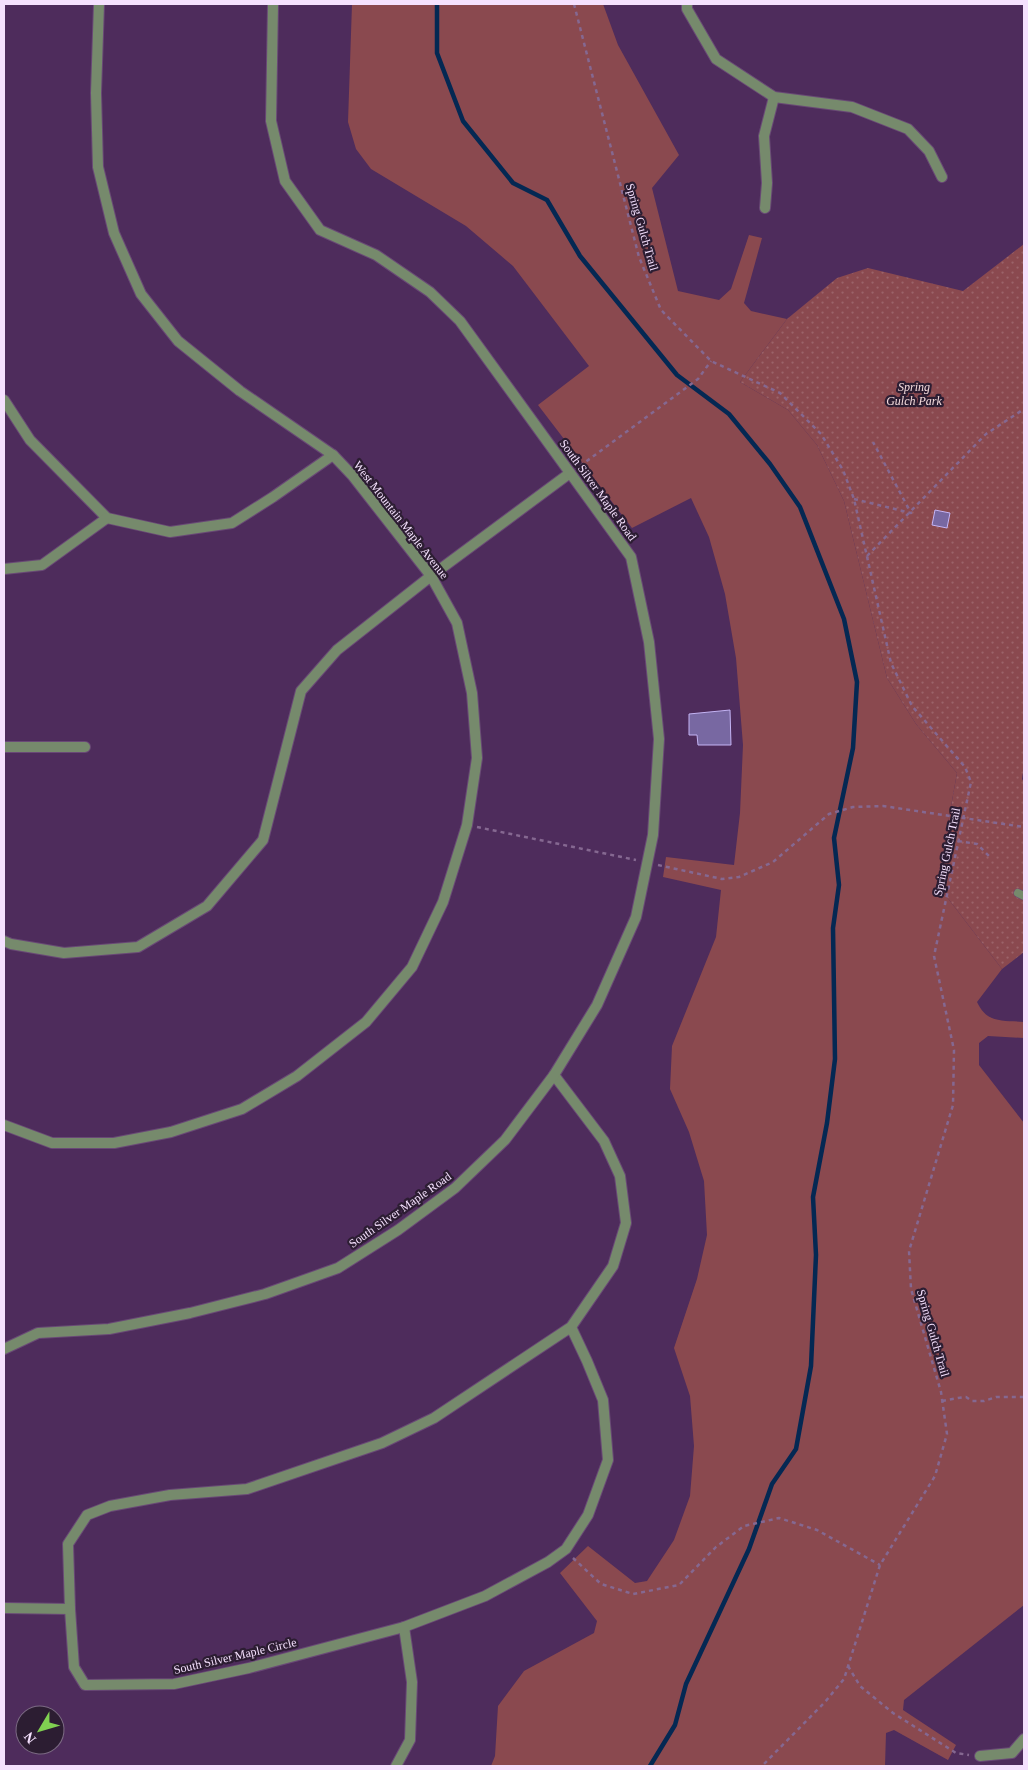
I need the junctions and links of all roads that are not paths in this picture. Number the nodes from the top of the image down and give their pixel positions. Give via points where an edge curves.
1 (98, 4) edge
2 (272, 4) edge
3 (687, 4) edge
4 (774, 97) junction
5 (942, 177) dead end
6 (765, 208) dead end
7 (4, 400) edge
8 (333, 455) junction
9 (570, 473) junction
10 (107, 518) junction
11 (4, 569) edge
12 (431, 576) junction
13 (4, 747) edge
14 (85, 747) dead end
15 (4, 941) edge
16 (554, 1075) junction
17 (4, 1125) edge
18 (571, 1327) junction
19 (4, 1349) edge
20 (4, 1608) edge
21 (70, 1610) junction
22 (404, 1627) junction
23 (1024, 1739) edge
24 (980, 1756) road end
25 (396, 1766) edge

1 - 8 street, West Mountain Maple Avenue via 98,167 114,234 141,294 178,341 240,391
2 - 9 street, South Silver Maple Road via 271,121 286,182 320,230 376,255 430,292 460,321
3 - 4 street via 716,58
4 - 5 street via 852,107 908,128 930,152
4 - 6 street via 764,136
7 - 10 street via 30,440
8 - 10 street via 232,523 170,532
8 - 12 street, West Mountain Maple Avenue
9 - 12 street
9 - 16 street, South Silver Maple Road via 631,557 649,642 659,739 653,835 636,917 597,1005
10 - 11 street via 42,565
12 - 15 street via 338,650 301,691 263,840 207,906 138,947 64,953
12 - 17 street, West Mountain Maple Avenue via 457,623 472,692 477,758 468,825 446,894 412,967 366,1022 297,1076 242,1109 171,1132 114,1143 52,1143
13 - 14 street
16 - 18 street, South Silver Maple Circle via 604,1141 620,1176 626,1223 612,1266
16 - 19 street, South Silver Maple Road via 505,1140 455,1188 338,1268 265,1294 190,1313 109,1329 38,1333
18 - 21 street, South Silver Maple Circle via 434,1418 382,1443 247,1489 170,1495 110,1506 87,1514 68,1544
18 - 22 street, South Silver Maple Circle via 603,1400 608,1460 588,1515 566,1549 548,1562 485,1596
20 - 21 street
21 - 22 street, South Silver Maple Circle via 74,1666 85,1685 174,1684 249,1668
22 - 25 street via 412,1682 410,1740
23 - 24 street via 1012,1753

